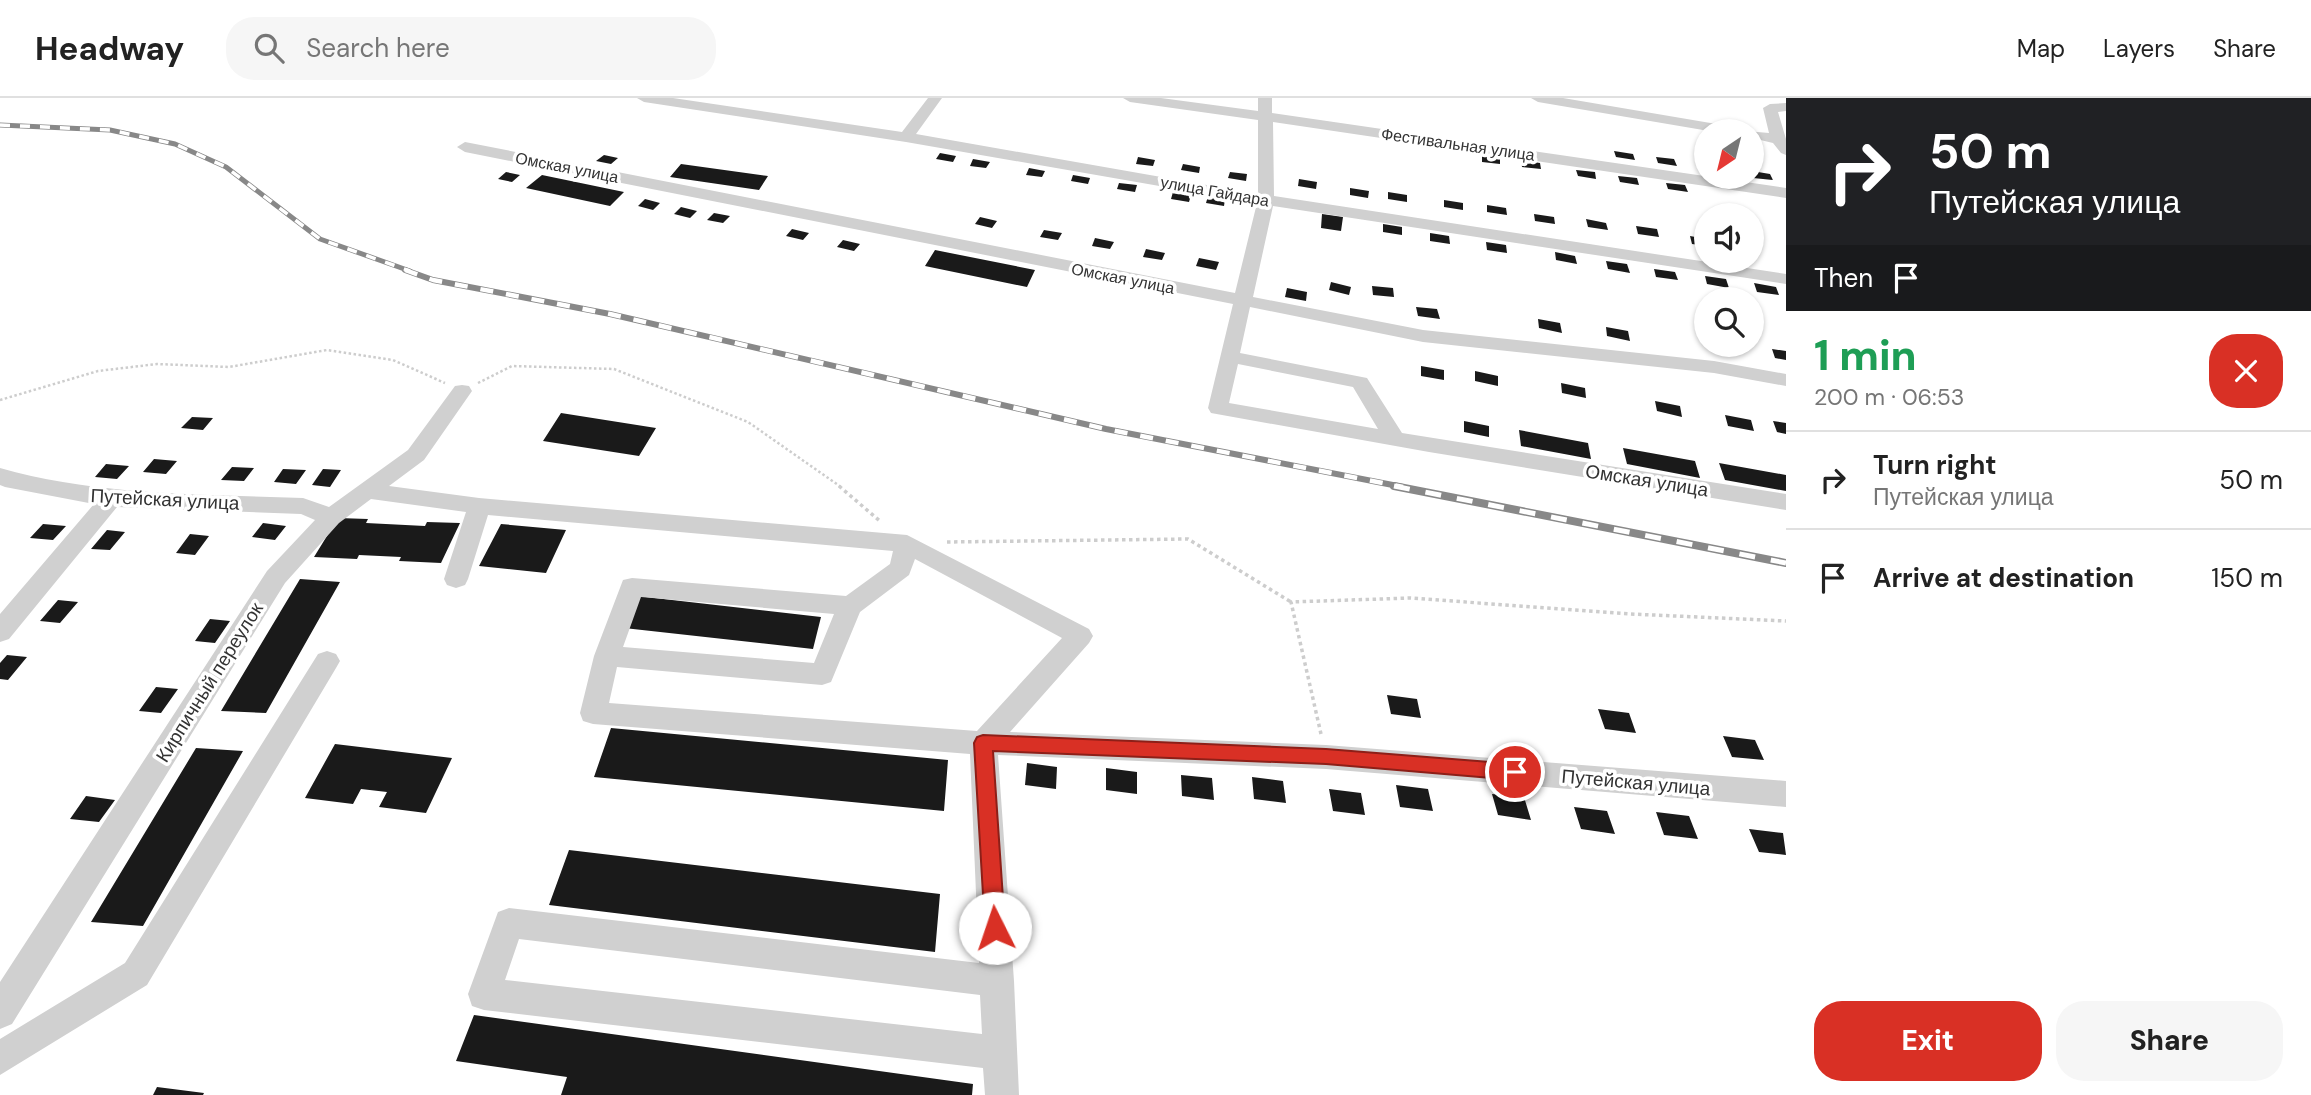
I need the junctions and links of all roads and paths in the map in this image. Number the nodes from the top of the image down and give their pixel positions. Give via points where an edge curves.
1 (644, 98) edge
2 (935, 98) edge
3 (1130, 98) edge
4 (1265, 98) edge
5 (1538, 98) edge
6 (1786, 107) edge
7 (1265, 117) junction
8 (1694, 124) edge
9 (906, 137) junction
10 (1764, 138) edge
11 (1782, 144) edge
12 (465, 147) dead end
13 (1786, 193) edge
14 (1266, 200) junction
15 (1786, 279) edge
16 (1244, 302) junction
17 (1231, 357) junction
18 (1786, 380) edge
19 (462, 391) junction
20 (0, 400) edge
21 (1395, 439) junction
22 (4, 483) edge
23 (367, 491) junction
24 (111, 499) junction
25 (1786, 502) edge
26 (479, 506) junction
27 (331, 517) junction
28 (947, 542) dead end
29 (907, 544) junction
30 (456, 579) dead end
31 (1291, 603) junction
32 (850, 606) junction
33 (1786, 621) edge
34 (0, 632) edge
35 (607, 656) junction
36 (327, 661) dead end
37 (983, 743) junction
38 (1326, 757) junction
39 (1786, 794) edge
40 (998, 981) junction
41 (0, 1012) edge
42 (1001, 1053) junction
43 (0, 1058) edge
44 (1002, 1095) edge

1 - 9 street, улица Гайдара
2 - 9 street
3 - 7 street, Фестивальная улица
4 - 7 street
5 - 8 street
6 - 11 street via 1770,108
7 - 13 street, Фестивальная улица
7 - 14 street
9 - 14 street, улица Гайдара
10 - 11 street
12 - 16 street, Омская улица
14 - 15 street, улица Гайдара
14 - 16 street
16 - 17 street
16 - 18 street, Омская улица via 1423,336 1714,367
17 - 21 street via 1360,382
17 - 21 street, Омская улица via 1218,408
19 - 20 path via 393,360 327,350 229,367 157,364 98,371
19 - 23 street, Кирпичный переулок via 416,455
19 - 29 path via 512,366 614,369 748,422 834,481
21 - 25 street, Омская улица
22 - 24 street, Путейская улица
23 - 26 street
23 - 27 street, Кирпичный переулок
24 - 27 street, Путейская улица via 303,506
24 - 34 street
26 - 29 street
26 - 30 street
27 - 41 street, Кирпичный переулок via 276,577
28 - 31 path via 1188,539
29 - 32 street via 901,569
29 - 37 street via 1080,636
31 - 33 path via 1410,598
31 - 38 path
32 - 35 street via 822,674
32 - 35 street via 632,587
35 - 37 street, Путейская улица via 593,713
36 - 43 street via 136,974
37 - 38 street, Путейская улица
37 - 40 street
38 - 39 street, Путейская улица
40 - 42 street
40 - 42 street via 509,923 484,994
42 - 44 street

